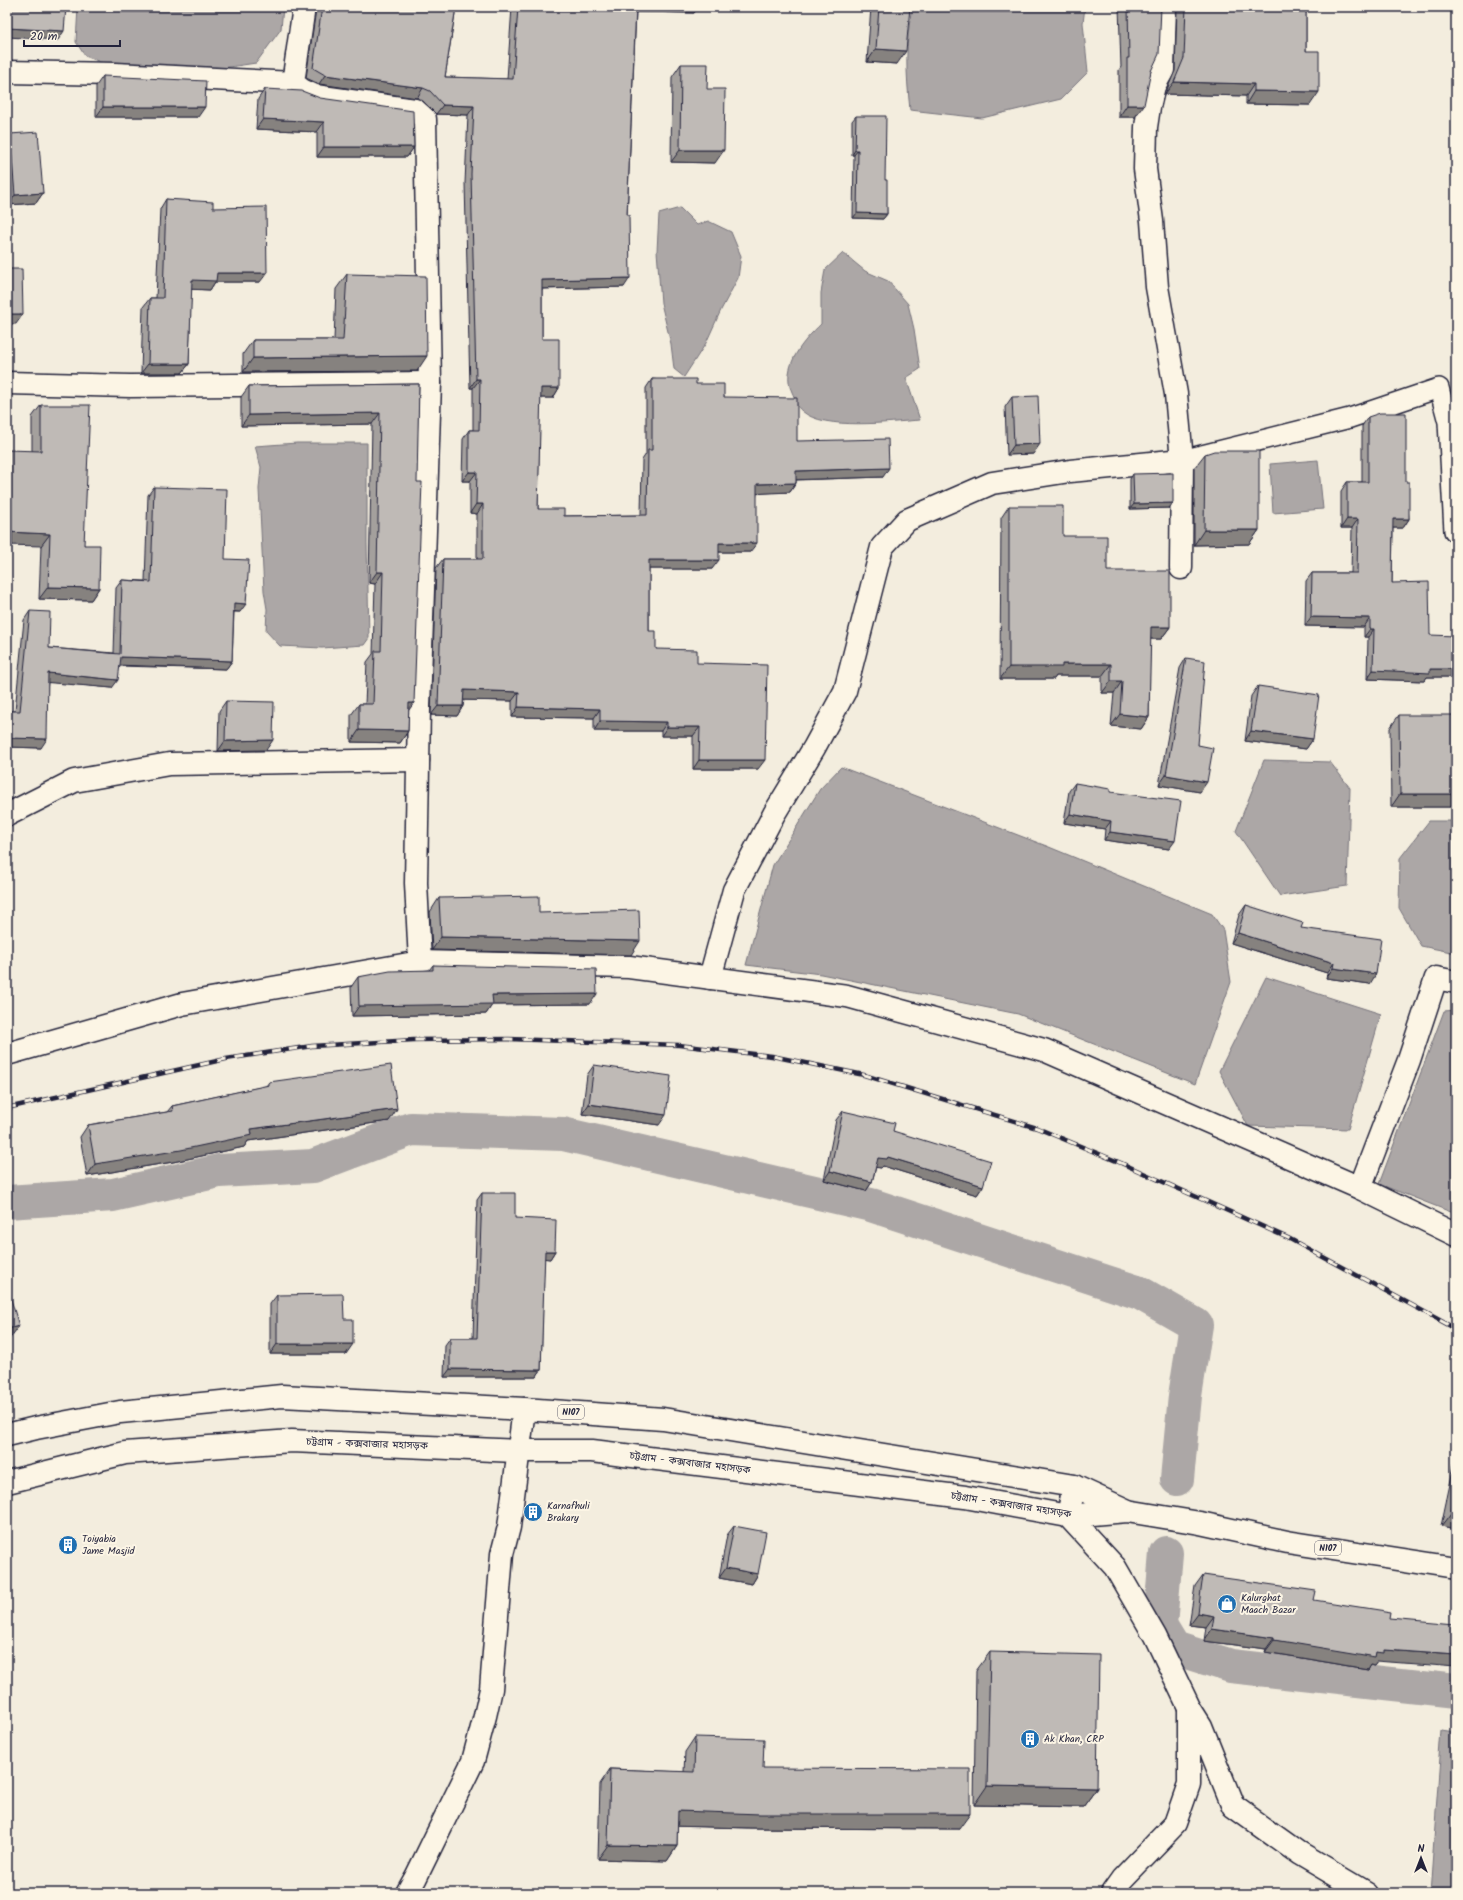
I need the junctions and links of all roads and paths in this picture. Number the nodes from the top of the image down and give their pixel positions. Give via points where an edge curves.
1 (304, 7) edge
2 (1165, 7) edge
3 (7, 72) edge
4 (293, 83) junction
5 (7, 383) edge
6 (430, 383) junction
7 (1182, 460) junction
8 (1454, 530) dead end
9 (1181, 568) dead end
10 (418, 760) junction
11 (7, 815) edge
12 (420, 962) junction
13 (710, 978) junction
14 (1456, 982) edge
15 (7, 1054) edge
16 (1360, 1188) junction
17 (1456, 1235) edge
18 (524, 1408) junction
19 (7, 1435) edge
20 (518, 1451) junction
21 (7, 1482) edge
22 (1074, 1486) junction
23 (1127, 1511) junction
24 (1068, 1516) junction
25 (1456, 1568) edge
26 (1189, 1707) junction
27 (407, 1893) edge
28 (1112, 1893) edge
29 (1366, 1893) edge

1 - 4 main road
2 - 7 main road via 1163,70 1154,86 1149,107 1145,169 1157,287 1176,394
3 - 4 main road via 115,74
4 - 6 main road via 314,96 415,110 425,119
5 - 6 main road via 130,386
6 - 10 main road
7 - 8 lane via 1350,418 1440,388 1448,422
7 - 9 main road
7 - 13 main road via 1070,471 992,483 907,520 882,547 845,691 774,814 734,890
10 - 11 main road via 169,764 74,781
10 - 12 main road via 416,883
12 - 13 main road via 629,967
12 - 15 main road via 182,1004
13 - 16 main road via 847,996 1044,1050
14 - 16 main road via 1436,978 1409,1060
16 - 17 main road
18 - 19 main road, N107 via 282,1396 120,1412
18 - 20 main road
18 - 22 main road, N107 via 663,1419
20 - 21 main road, চট্টগ্রাম - কক্সবাজার মহাসড়ক / N107 via 292,1441 125,1453
20 - 24 main road, চট্টগ্রাম - কক্সবাজার মহাসড়ক / N107 via 600,1452 965,1496
20 - 27 main road via 509,1527 502,1554 491,1689 485,1716 473,1761
22 - 23 main road, N107
22 - 24 main road
23 - 24 main road, চট্টগ্রাম - কক্সবাজার মহাসড়ক / N107
23 - 25 main road, N107 via 1200,1523 1287,1542
24 - 26 main road via 1115,1568 1155,1636
26 - 28 main road via 1190,1784 1175,1824 1122,1879
26 - 29 main road via 1201,1726 1233,1806 1300,1854

